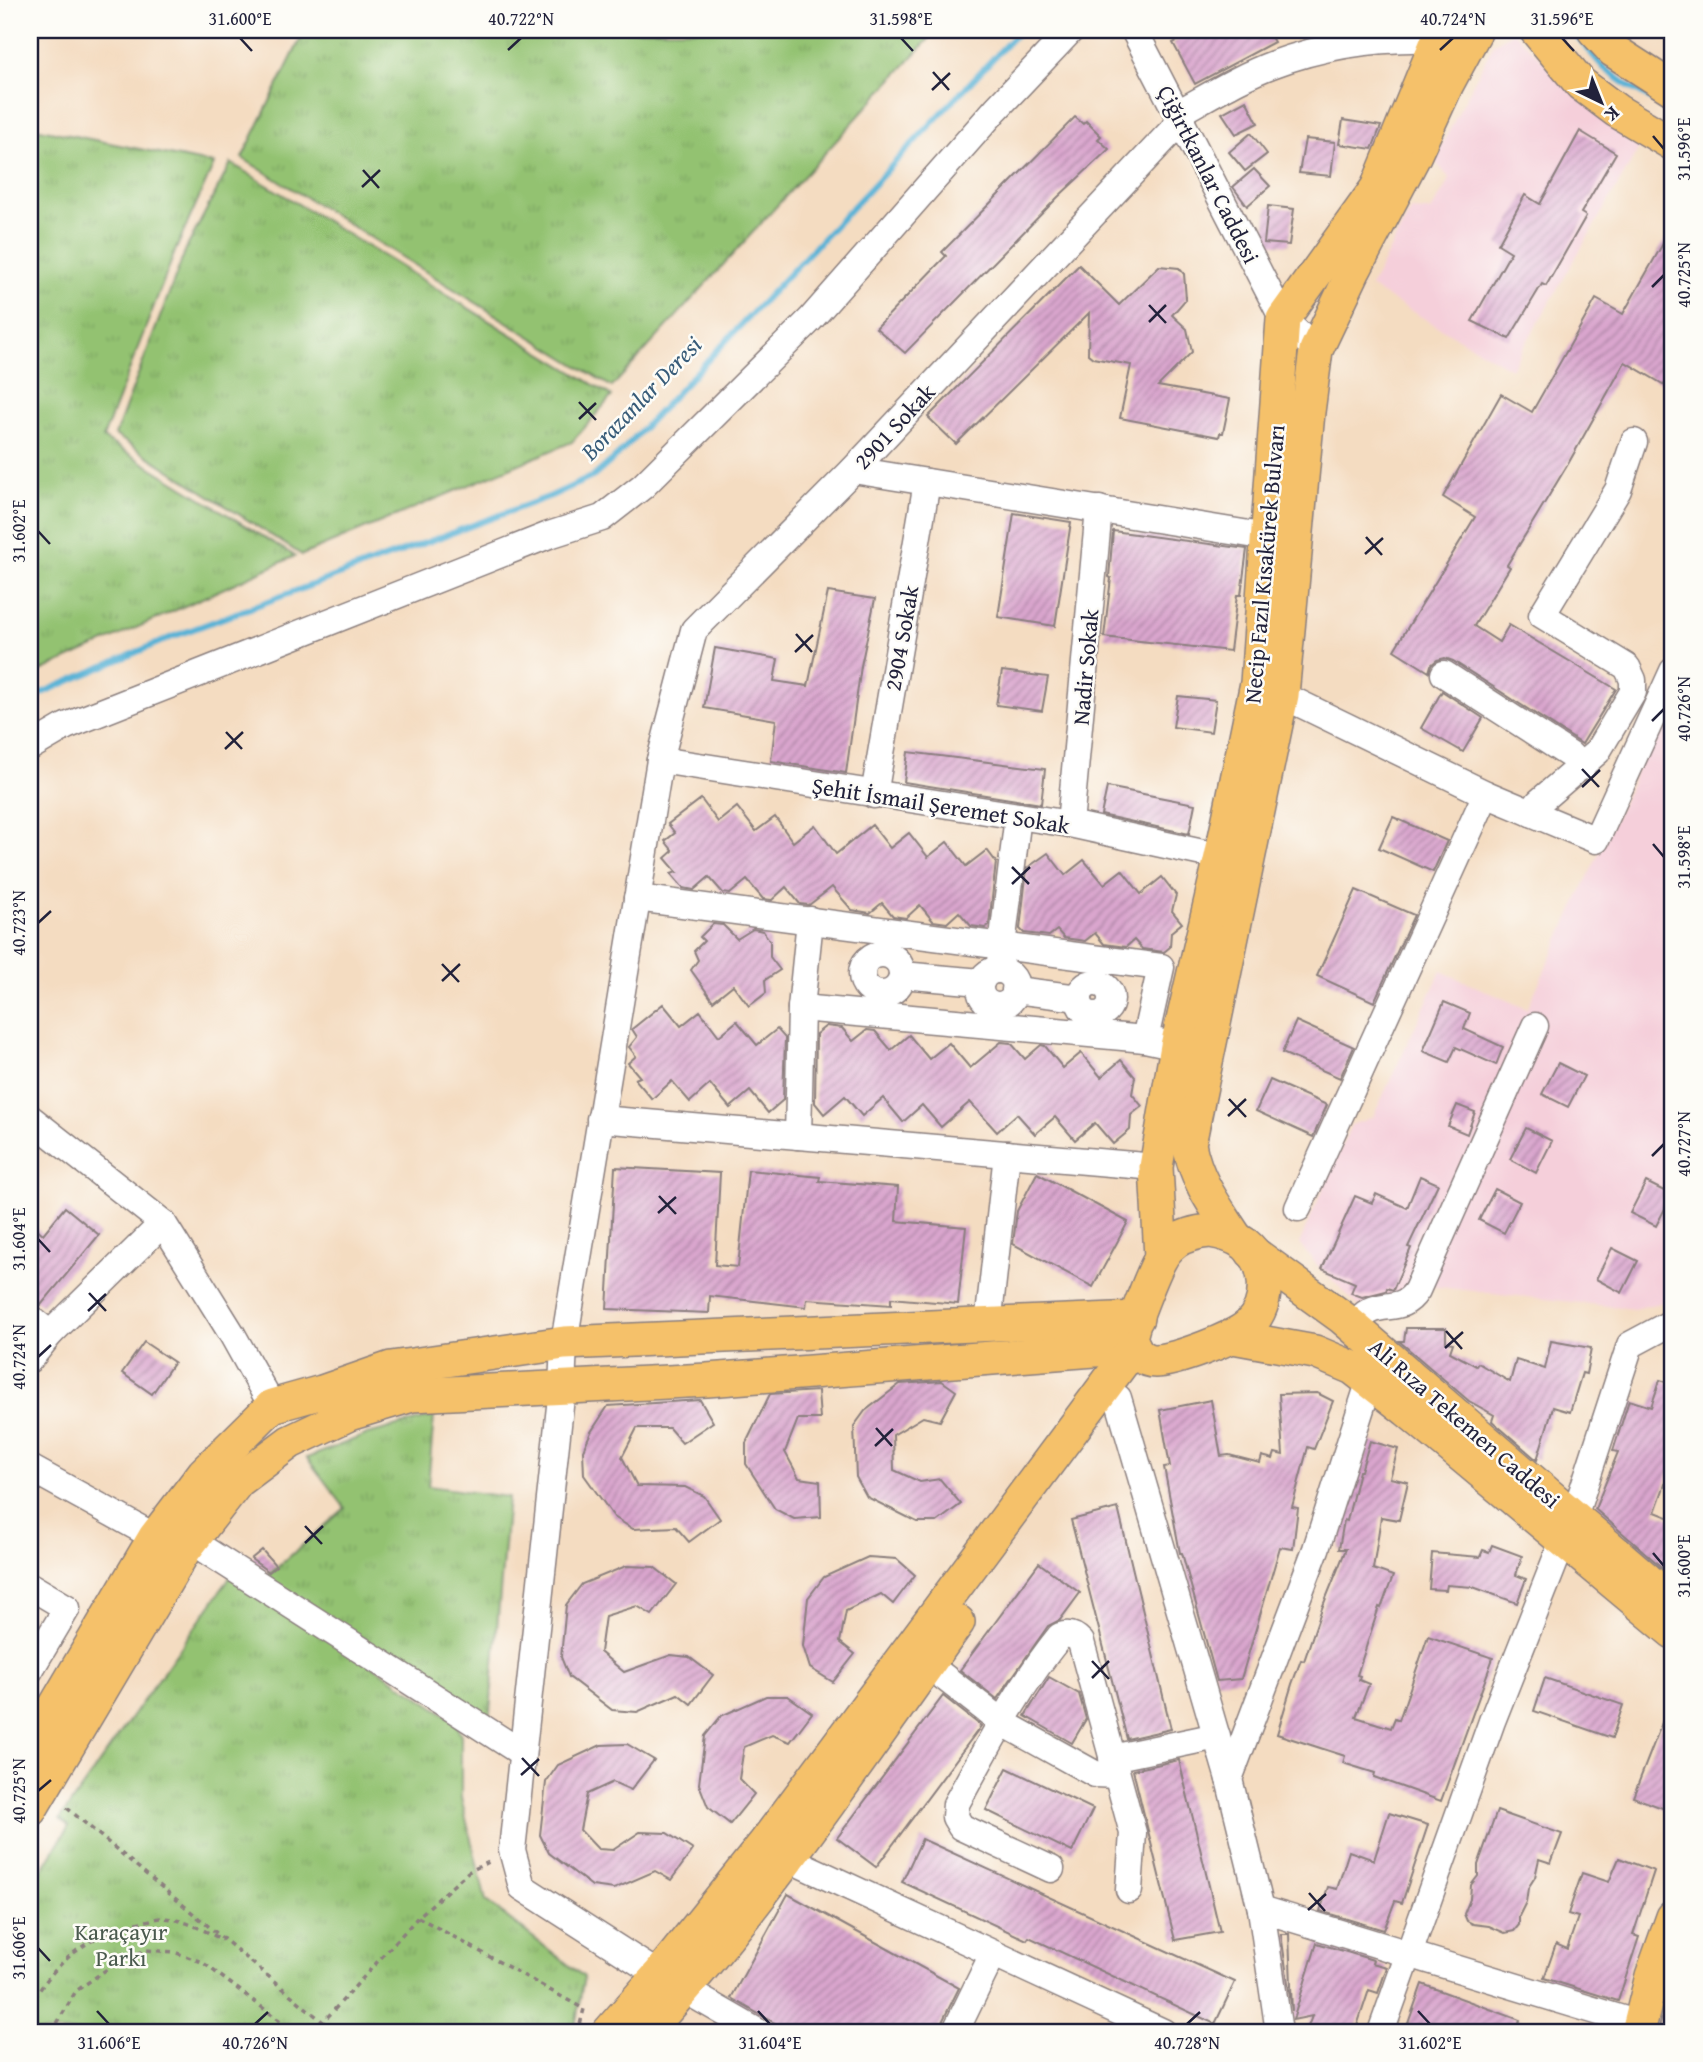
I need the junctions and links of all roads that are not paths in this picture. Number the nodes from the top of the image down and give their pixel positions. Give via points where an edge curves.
1 (1071, 30) edge
2 (1134, 30) edge
3 (1476, 30) edge
4 (1536, 30) edge
5 (1594, 30) edge
6 (1441, 34) edge
7 (1673, 89) edge
8 (1180, 117) junction
9 (1673, 144) edge
10 (1283, 319) junction
11 (1316, 350) junction
12 (1634, 442) dead end
13 (853, 470) junction
14 (927, 482) junction
15 (1099, 509) junction
16 (1268, 537) junction
17 (1673, 671) edge
18 (1444, 674) dead end
19 (1282, 695) junction
20 (30, 747) edge
21 (660, 760) junction
22 (1582, 767) junction
23 (874, 794) junction
24 (1486, 794) junction
25 (1531, 813) junction
26 (1018, 816) junction
27 (1070, 824) junction
28 (1221, 857) junction
29 (637, 898) junction
30 (810, 920) junction
31 (897, 954) junction
32 (997, 987) junction
33 (1090, 997) junction
34 (882, 1004) junction
35 (802, 1008) junction
36 (1535, 1026) dead end
37 (1161, 1043) junction
38 (30, 1118) edge
39 (600, 1119) junction
40 (798, 1136) junction
41 (1007, 1154) junction
42 (1156, 1167) junction
43 (1298, 1208) dead end
44 (163, 1223) junction
45 (1244, 1245) junction
46 (1161, 1257) junction
47 (1673, 1322) edge
48 (988, 1325) junction
49 (40, 1326) edge
50 (1354, 1327) junction
51 (1233, 1337) junction
52 (1140, 1342) junction
53 (564, 1343) junction
54 (30, 1359) edge
55 (1370, 1380) junction
56 (562, 1388) junction
57 (1118, 1398) junction
58 (272, 1406) junction
59 (30, 1468) edge
60 (1569, 1529) junction
61 (155, 1537) junction
62 (191, 1541) junction
63 (30, 1586) edge
64 (1673, 1602) edge
65 (1673, 1632) edge
66 (919, 1657) junction
67 (30, 1670) edge
68 (1003, 1723) junction
69 (1217, 1737) junction
70 (30, 1749) edge
71 (522, 1753) junction
72 (1114, 1766) junction
73 (1229, 1779) junction
74 (30, 1810) edge
75 (789, 1859) junction
76 (1051, 1869) dead end
77 (1129, 1890) dead end
78 (1261, 1909) junction
79 (1673, 1917) edge
80 (1408, 1952) junction
81 (993, 1954) junction
82 (672, 1982) junction
83 (1638, 2028) edge
84 (609, 2032) edge
85 (646, 2032) edge
86 (758, 2032) edge
87 (955, 2032) edge
88 (1163, 2032) edge
89 (1279, 2032) edge
90 (1381, 2032) edge

1 - 20 street via 810,320 643,486 602,518 66,726
2 - 8 street, Çiğirtkanlar Caddesi
3 - 11 main road, Necip Fazıl Kısakürek Bulvarı
4 - 9 main road via 1581,84
5 - 7 main road via 1614,51
6 - 8 street, 2901 Sokak via 1311,52 1272,64 1226,86
6 - 10 main road via 1377,188
8 - 10 street, Çiğirtkanlar Caddesi
8 - 13 street, 2901 Sokak
10 - 11 street, Çiğirtkanlar Caddesi
10 - 16 main road, Necip Fazıl Kısakürek Bulvarı
11 - 19 main road, Necip Fazıl Kısakürek Bulvarı
12 - 22 street via 1619,491 1542,615 1627,667 1633,680 1631,698 1597,752
13 - 14 street
13 - 21 street, 2901 Sokak via 694,630
14 - 15 street
14 - 23 street, 2904 Sokak
15 - 16 street
15 - 27 street, Nadir Sokak
16 - 28 main road, Necip Fazıl Kısakürek Bulvarı via 1257,683
17 - 25 street via 1596,840
18 - 22 street
19 - 24 street
19 - 45 main road, Necip Fazıl Kısakürek Bulvarı via 1189,1144 1202,1185
21 - 23 street, Şehit İsmail Şeremet Sokak
21 - 29 street, 2901 Sokak
22 - 25 street
23 - 26 street, Şehit İsmail Şeremet Sokak
24 - 25 street
24 - 43 street
26 - 27 street, Şehit İsmail Şeremet Sokak
26 - 32 street
27 - 28 street, Şehit İsmail Şeremet Sokak
28 - 37 main road, Necip Fazıl Kısakürek Bulvarı
29 - 30 street
29 - 39 street, 2901 Sokak
30 - 31 street
30 - 35 street
31 - 32 street
31 - 32 street
31 - 34 street via 898,986
31 - 34 street via 870,959 863,971 866,984
32 - 33 street
32 - 33 street
32 - 33 street
32 - 34 street
33 - 37 street
33 - 37 street via 1161,967
34 - 35 street
35 - 40 street
36 - 50 street via 1417,1290 1401,1305 1365,1312
37 - 42 main road, Necip Fazıl Kısakürek Bulvarı
38 - 44 street
39 - 40 street
39 - 53 street, 2901 Sokak
40 - 41 street
41 - 42 street
41 - 48 street
42 - 46 main road, Necip Fazıl Kısakürek Bulvarı
44 - 49 street
44 - 58 street
45 - 46 main road via 1230,1234 1191,1233
45 - 50 main road, Ali Rıza Tekemen Caddesi
45 - 51 main road via 1264,1274 1265,1292 1251,1323
46 - 52 main road
47 - 60 street via 1630,1345
48 - 52 main road
48 - 53 main road
49 - 54 street
50 - 60 main road, Ali Rıza Tekemen Caddesi
51 - 52 main road via 1159,1361
51 - 55 main road, Ali Rıza Tekemen Caddesi via 1315,1352
52 - 56 main road via 707,1380
52 - 57 main road
52 - 66 main road
53 - 56 street, 2901 Sokak
53 - 58 main road via 391,1368
55 - 60 main road, Ali Rıza Tekemen Caddesi
55 - 73 street via 1316,1549
56 - 62 main road via 412,1395 349,1414 290,1442 238,1481
56 - 71 street, 2901 Sokak
57 - 66 main road
57 - 69 street
58 - 61 main road via 204,1473
59 - 61 street
60 - 64 main road, Ali Rıza Tekemen Caddesi
60 - 65 main road, Ali Rıza Tekemen Caddesi
60 - 80 street via 1492,1721
61 - 70 main road
62 - 71 street
62 - 74 main road
63 - 67 street via 67,1608
66 - 68 street
66 - 75 main road
66 - 82 main road via 765,1843
68 - 72 street via 1095,1774
68 - 72 street via 1037,1665 1060,1636 1072,1635 1082,1642
68 - 76 street via 956,1804 955,1817 961,1827
69 - 72 street
69 - 73 street
71 - 82 street, 2901 Sokak via 512,1850 522,1887
72 - 77 street via 1133,1833
73 - 78 street
75 - 81 street
75 - 82 main road
78 - 80 street
78 - 89 street
79 - 83 main road
80 - 83 street
80 - 90 street
81 - 87 street
81 - 88 street
82 - 84 main road
82 - 85 main road
82 - 86 street

